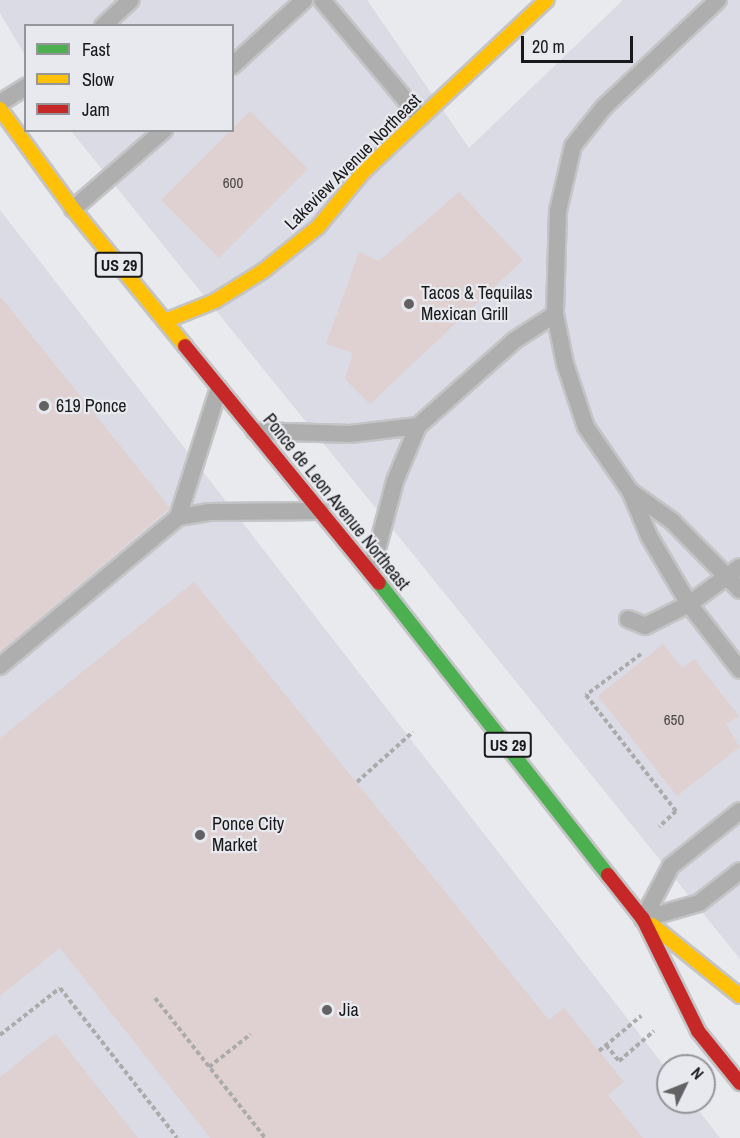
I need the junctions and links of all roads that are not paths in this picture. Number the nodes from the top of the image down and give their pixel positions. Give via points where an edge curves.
1 (131, 0) edge
2 (304, 0) edge
3 (322, 0) edge
4 (547, 0) edge
5 (718, 0) edge
6 (105, 24) edge
7 (234, 64) edge
8 (24, 88) edge
9 (0, 103) edge
10 (0, 109) edge
11 (420, 117) junction
12 (162, 132) edge
13 (73, 209) junction
14 (555, 314) junction
15 (165, 321) junction
16 (219, 388) junction
17 (418, 426) junction
18 (255, 431) junction
19 (630, 490) junction
20 (321, 511) junction
21 (178, 517) junction
22 (370, 573) junction
23 (737, 578) edge
24 (689, 604) junction
25 (628, 620) dead end
26 (0, 666) edge
27 (740, 670) edge
28 (740, 811) edge
29 (740, 871) edge
30 (643, 919) junction
31 (740, 996) edge
32 (740, 1083) edge

1 - 6 lane
2 - 7 lane
3 - 11 lane
4 - 11 main road, Lakeview Avenue Northeast
5 - 14 lane via 604,106 573,147 558,211
8 - 9 lane
10 - 13 main road, Ponce de Leon Avenue Northeast / US 29
11 - 15 main road, Lakeview Avenue Northeast via 364,171 318,227 263,271 215,301
12 - 13 lane
13 - 15 main road, Ponce de Leon Avenue Northeast / US 29
14 - 17 lane via 515,340
14 - 19 lane via 565,364 586,427
15 - 16 main road, Ponce de Leon Avenue Northeast / US 29
16 - 18 main road, Ponce de Leon Avenue Northeast / US 29
16 - 21 lane
17 - 18 lane via 350,434
17 - 22 lane via 395,481
18 - 20 main road, Ponce de Leon Avenue Northeast / US 29
19 - 23 lane
19 - 24 lane via 649,536
20 - 21 lane via 208,512
20 - 22 main road, Ponce de Leon Avenue Northeast / US 29
21 - 26 lane
22 - 30 main road, Ponce de Leon Avenue Northeast / US 29
23 - 24 lane
24 - 25 lane via 645,626
24 - 27 lane
28 - 30 lane via 671,866
29 - 30 lane via 699,903
30 - 31 main road, Ponce de Leon Avenue Northeast / US 29
30 - 32 main road, Ponce de Leon Avenue Northeast / US 29 via 698,1031

